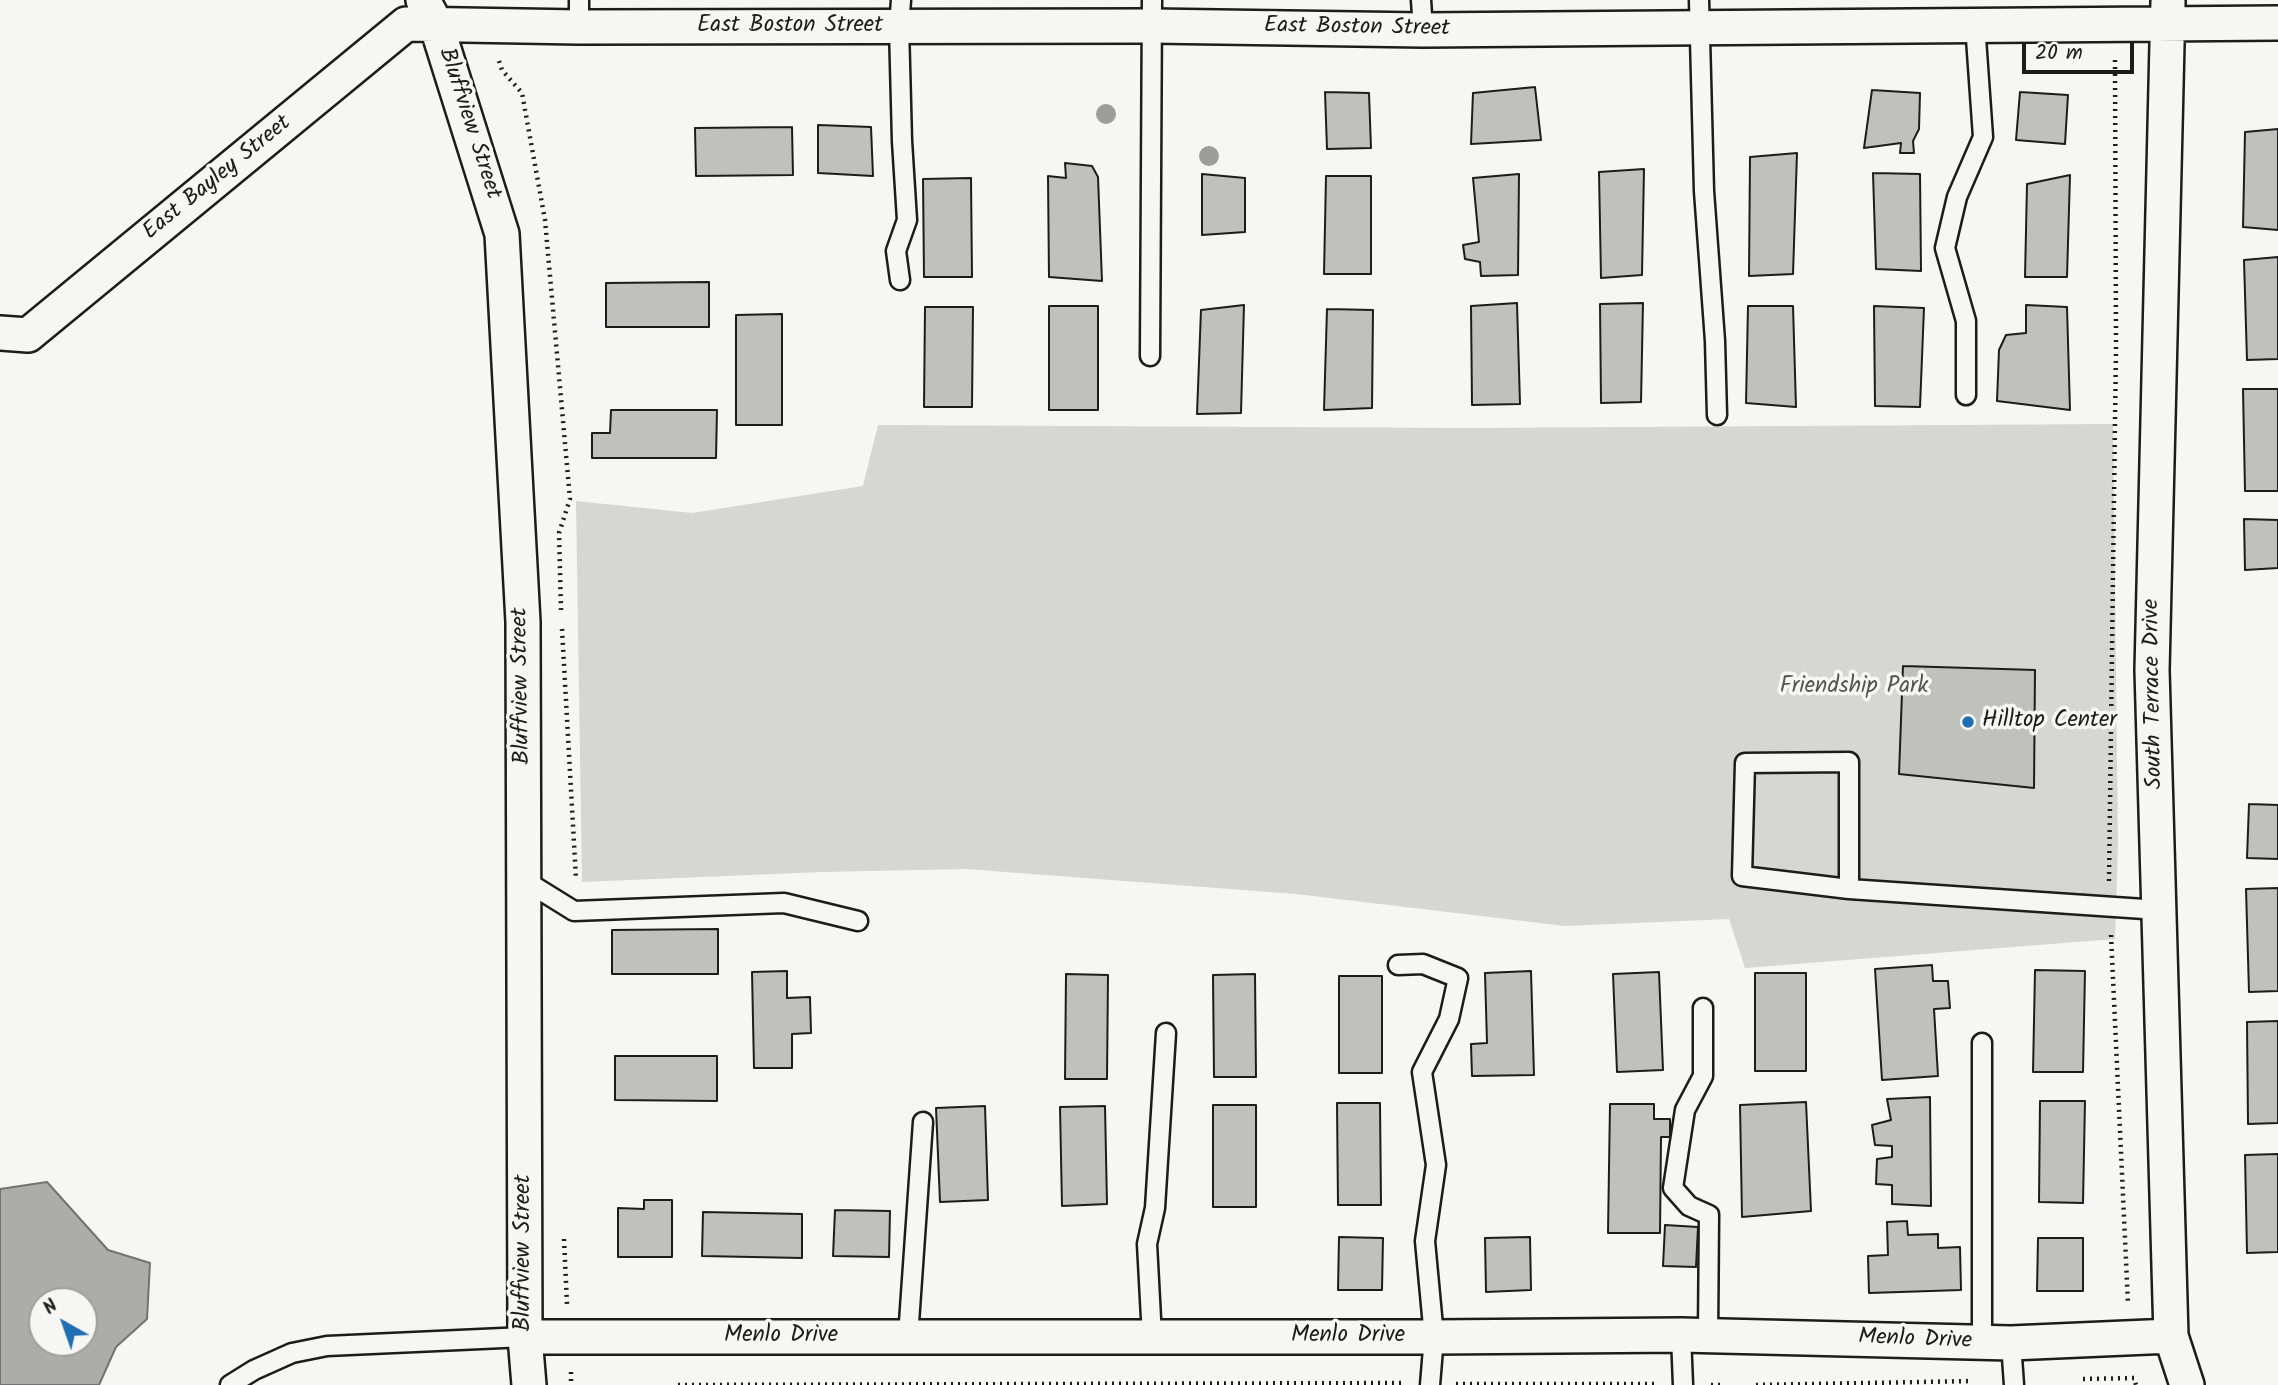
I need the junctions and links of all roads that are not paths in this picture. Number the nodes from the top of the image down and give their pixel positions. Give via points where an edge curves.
1 (2168, 11) edge
2 (429, 12) edge
3 (579, 13) edge
4 (1152, 13) edge
5 (900, 14) edge
6 (1699, 14) edge
7 (1422, 15) edge
8 (2278, 23) edge
9 (1975, 24) junction
10 (900, 280) dead end
11 (0, 333) edge
12 (1150, 356) dead end
13 (1966, 396) dead end
14 (1717, 415) dead end
15 (524, 880) junction
16 (1849, 889) junction
17 (2159, 910) junction
18 (858, 921) dead end
19 (1398, 965) dead end
20 (1703, 1008) dead end
21 (1166, 1034) dead end
22 (1982, 1043) dead end
23 (923, 1122) dead end
24 (1695, 1335) junction
25 (2171, 1336) junction
26 (525, 1337) junction
27 (908, 1337) junction
28 (1152, 1337) junction
29 (1434, 1337) junction
30 (1997, 1343) junction
31 (2014, 1383) edge
32 (1430, 1384) edge
33 (230, 1385) edge
34 (529, 1385) edge
35 (1683, 1385) edge
36 (2187, 1385) edge

1 - 8 street, East Boston Street
1 - 9 street, East Boston Street
1 - 17 street, South Terrace Drive via 2152,670
2 - 3 street, East Boston Street
2 - 11 street, East Bayley Street via 406,24 28,335
2 - 15 street, Bluffview Street via 502,234 523,622
3 - 5 street, East Boston Street
4 - 5 street, East Boston Street
4 - 7 street, East Boston Street
4 - 12 lane
5 - 10 lane via 907,220 896,251
6 - 7 street, East Boston Street
6 - 9 street, East Boston Street
6 - 14 lane
9 - 13 lane via 1983,137 1956,197 1945,248 1966,321
15 - 18 lane via 574,911 784,903
15 - 26 street, Bluffview Street
16 - 16 lane via 1742,876 1745,763 1849,762
16 - 17 lane
17 - 25 street, South Terrace Drive
19 - 29 lane via 1423,964 1458,978 1448,1019 1422,1072 1436,1165 1425,1241
20 - 24 lane via 1703,1076 1685,1110 1673,1188 1689,1206 1709,1215
21 - 28 lane via 1155,1208 1147,1244
22 - 30 lane
23 - 27 lane
24 - 29 street, Menlo Drive
24 - 30 street, Menlo Drive
24 - 35 lane
25 - 30 street, Menlo Drive
25 - 36 street, South Terrace Drive
26 - 27 street, Menlo Drive
26 - 33 lane via 327,1346 292,1353
26 - 34 street, Bluffview Street
27 - 28 street, Menlo Drive
28 - 29 street, Menlo Drive
29 - 32 lane
30 - 31 lane

